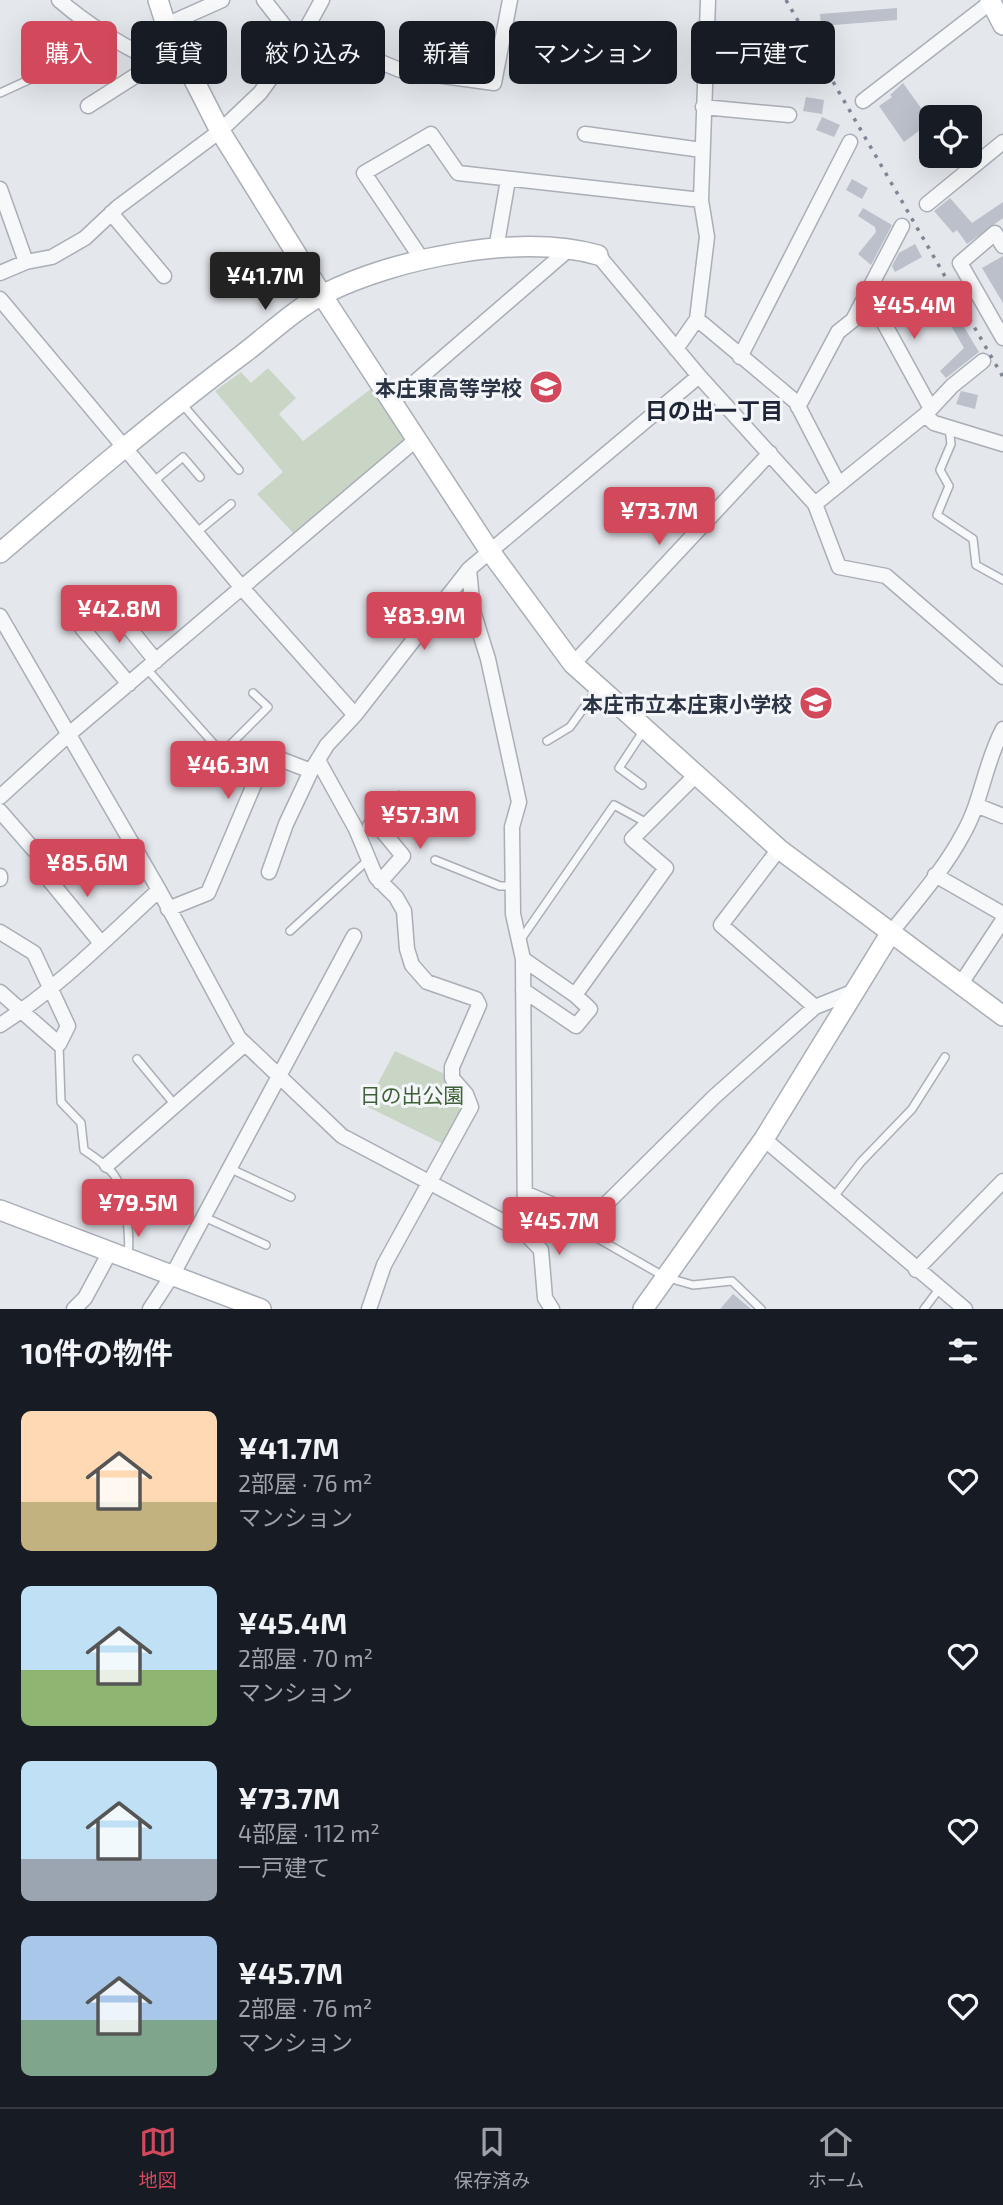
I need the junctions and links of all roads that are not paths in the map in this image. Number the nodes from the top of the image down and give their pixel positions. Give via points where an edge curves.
1 (59, 0) edge
2 (158, 0) edge
3 (222, 0) edge
4 (264, 0) edge
5 (510, 0) edge
6 (708, 0) edge
7 (990, 1) edge
8 (319, 2) edge
9 (84, 21) edge
10 (165, 21) edge
11 (175, 21) edge
12 (286, 21) edge
13 (309, 21) edge
14 (1003, 25) edge
15 (385, 66) edge
16 (131, 79) edge
17 (21, 83) edge
18 (195, 84) edge
19 (266, 84) edge
20 (0, 93) edge
21 (863, 101) dead end
22 (88, 106) dead end
23 (703, 107) junction
24 (789, 115) dead end
25 (220, 131) junction
26 (585, 134) dead end
27 (850, 142) dead end
28 (1003, 142) edge
29 (702, 150) junction
30 (508, 180) junction
31 (0, 189) edge
32 (701, 200) junction
33 (927, 204) dead end
34 (111, 213) junction
35 (902, 226) dead end
36 (1003, 246) edge
37 (496, 249) junction
38 (568, 250) junction
39 (598, 255) joint
40 (423, 261) junction
41 (26, 262) junction
42 (0, 272) edge
43 (164, 276) dead end
44 (867, 292) junction
45 (322, 295) junction
46 (0, 299) edge
47 (697, 319) junction
48 (1003, 338) edge
49 (676, 349) junction
50 (740, 358) junction
51 (983, 361) dead end
52 (699, 376) junction
53 (180, 401) junction
54 (393, 401) junction
55 (798, 407) junction
56 (927, 411) junction
57 (949, 428) junction
58 (418, 438) junction
59 (1003, 444) edge
60 (125, 449) junction
61 (770, 453) junction
62 (239, 470) dead end
63 (200, 477) dead end
64 (153, 482) junction
65 (839, 485) junction
66 (231, 504) dead end
67 (815, 504) junction
68 (196, 533) junction
69 (489, 550) junction
70 (0, 553) edge
71 (469, 569) junction
72 (1003, 580) edge
73 (243, 589) junction
74 (104, 597) dead end
75 (0, 616) edge
76 (82, 628) dead end
77 (573, 664) junction
78 (152, 665) junction
79 (1003, 677) edge
80 (129, 684) junction
81 (599, 687) junction
82 (253, 693) dead end
83 (355, 715) junction
84 (644, 729) junction
85 (1003, 729) edge
86 (68, 735) junction
87 (547, 741) dead end
88 (315, 767) junction
89 (695, 776) junction
90 (642, 785) dead end
91 (0, 797) edge
92 (400, 799) dead end
93 (976, 805) junction
94 (0, 811) edge
95 (1003, 816) edge
96 (375, 822) junction
97 (648, 824) junction
98 (360, 837) junction
99 (779, 849) junction
100 (34, 850) dead end
101 (369, 859) junction
102 (435, 859) dead end
103 (270, 872) dead end
104 (935, 875) junction
105 (46, 876) dead end
106 (380, 882) junction
107 (512, 886) junction
108 (159, 890) junction
109 (169, 909) junction
110 (1003, 914) edge
111 (1003, 920) edge
112 (290, 931) dead end
113 (890, 934) junction
114 (354, 936) dead end
115 (2, 938) edge
116 (101, 943) junction
117 (519, 943) junction
118 (523, 959) junction
119 (960, 985) junction
120 (49, 989) junction
121 (523, 990) junction
122 (855, 991) junction
123 (0, 992) edge
124 (575, 995) junction
125 (815, 1007) junction
126 (22, 1011) junction
127 (1003, 1016) edge
128 (0, 1025) edge
129 (59, 1044) junction
130 (245, 1044) junction
131 (945, 1057) dead end
132 (137, 1059) dead end
133 (279, 1075) junction
134 (175, 1105) junction
135 (764, 1139) junction
136 (107, 1165) junction
137 (228, 1168) junction
138 (1003, 1181) edge
139 (428, 1183) junction
140 (527, 1194) junction
141 (291, 1197) dead end
142 (833, 1198) junction
143 (0, 1210) edge
144 (202, 1216) junction
145 (585, 1217) junction
146 (525, 1233) junction
147 (266, 1245) dead end
148 (120, 1253) junction
149 (916, 1270) junction
150 (173, 1274) junction
151 (666, 1277) junction
152 (940, 1289) junction
153 (74, 1309) edge
154 (150, 1309) edge
155 (261, 1309) edge
156 (369, 1309) edge
157 (552, 1309) edge
158 (643, 1309) edge
159 (761, 1309) edge
160 (924, 1309) edge
161 (965, 1309) edge

1 - 9 street
2 - 10 street
3 - 11 street
4 - 12 street
5 - 15 street via 494,83
6 - 23 street
7 - 14 street
7 - 21 street
8 - 13 street
16 - 22 street
17 - 20 lane
18 - 25 street
19 - 25 street
23 - 24 street
23 - 29 street
25 - 34 street
25 - 45 street
26 - 29 street
27 - 50 street
28 - 33 street
29 - 32 street
30 - 32 street
30 - 37 street
30 - 40 street via 458,173 431,134 364,173
31 - 41 street
32 - 47 street via 707,237
34 - 41 street via 85,238 52,257
34 - 43 street
35 - 44 street
36 - 48 street via 995,233 960,262
37 - 38 street
37 - 40 street via 455,252
38 - 39 street
38 - 54 street
39 - 49 street
40 - 45 street
41 - 42 street
44 - 55 street via 853,320 838,332
44 - 56 street
45 - 53 street
45 - 54 street
46 - 60 street
47 - 49 street
47 - 50 street
49 - 52 street
50 - 55 street
51 - 56 street
52 - 61 street
52 - 69 street
53 - 60 street
53 - 62 lane
54 - 58 street
55 - 65 street
56 - 57 street via 934,424
56 - 65 street
57 - 59 street
57 - 72 lane via 951,443 940,470 949,486 937,515 973,539 976,565
58 - 69 street
58 - 73 street
60 - 64 street
60 - 70 street
61 - 67 street
61 - 77 street
63 - 64 lane via 183,457
64 - 68 street
65 - 67 street
66 - 68 lane
67 - 79 street via 839,567 886,576
68 - 73 street
69 - 71 street
69 - 77 street
71 - 83 street
71 - 107 street via 473,611 519,802 512,827
73 - 78 street
73 - 83 street
74 - 78 street
75 - 86 street
76 - 80 street
77 - 81 street
78 - 80 street
78 - 82 lane via 222,753 268,707
80 - 86 street
81 - 84 street
81 - 87 lane via 570,727
83 - 88 street via 327,745
84 - 89 street
84 - 90 lane via 619,768
85 - 93 street via 991,751
86 - 91 street
86 - 108 street
88 - 98 street
88 - 103 street via 286,824
88 - 109 street via 267,754 208,893
89 - 97 street
89 - 99 street
92 - 96 street
93 - 95 street
93 - 104 street
94 - 100 street
96 - 98 street
96 - 106 street via 403,856
97 - 117 lane via 614,805
97 - 124 street via 632,839 666,868
98 - 101 street
99 - 113 street
99 - 125 street via 721,925
101 - 106 street
101 - 112 lane
102 - 107 lane via 500,886
104 - 110 street
104 - 113 street
105 - 116 street
106 - 139 street via 404,911 407,948 421,975 427,982 477,999 479,1005 452,1067 452,1078 471,1107
107 - 117 street
108 - 109 street
108 - 116 street
109 - 130 street
111 - 119 street
113 - 119 street
113 - 122 street
114 - 133 street
115 - 120 street via 34,953
116 - 120 street
117 - 118 street
118 - 121 street
118 - 124 street
119 - 127 street
120 - 126 street
120 - 129 street via 68,1026
121 - 124 street via 576,1026 590,1009
121 - 140 street
122 - 125 street
122 - 135 street
123 - 126 street
125 - 145 street via 714,1097 629,1185
126 - 128 street
126 - 129 street
129 - 136 lane via 61,1101 81,1123 84,1150
130 - 133 street
130 - 134 street
131 - 142 lane via 912,1109
132 - 134 lane
133 - 137 street
133 - 139 street via 342,1136
134 - 136 street
135 - 142 street
135 - 151 street
136 - 148 lane via 126,1198 131,1232
137 - 141 lane
137 - 144 street
138 - 149 street
139 - 146 street
139 - 156 street via 384,1265
140 - 145 street
140 - 146 street
142 - 149 street
143 - 148 street
144 - 147 lane
144 - 150 street
145 - 151 lane via 590,1234
146 - 157 street via 541,1250 545,1298
148 - 150 street
148 - 153 street
149 - 152 street
150 - 154 street
150 - 155 street
151 - 158 street
151 - 159 lane via 693,1285 732,1281
152 - 160 lane
152 - 161 street

